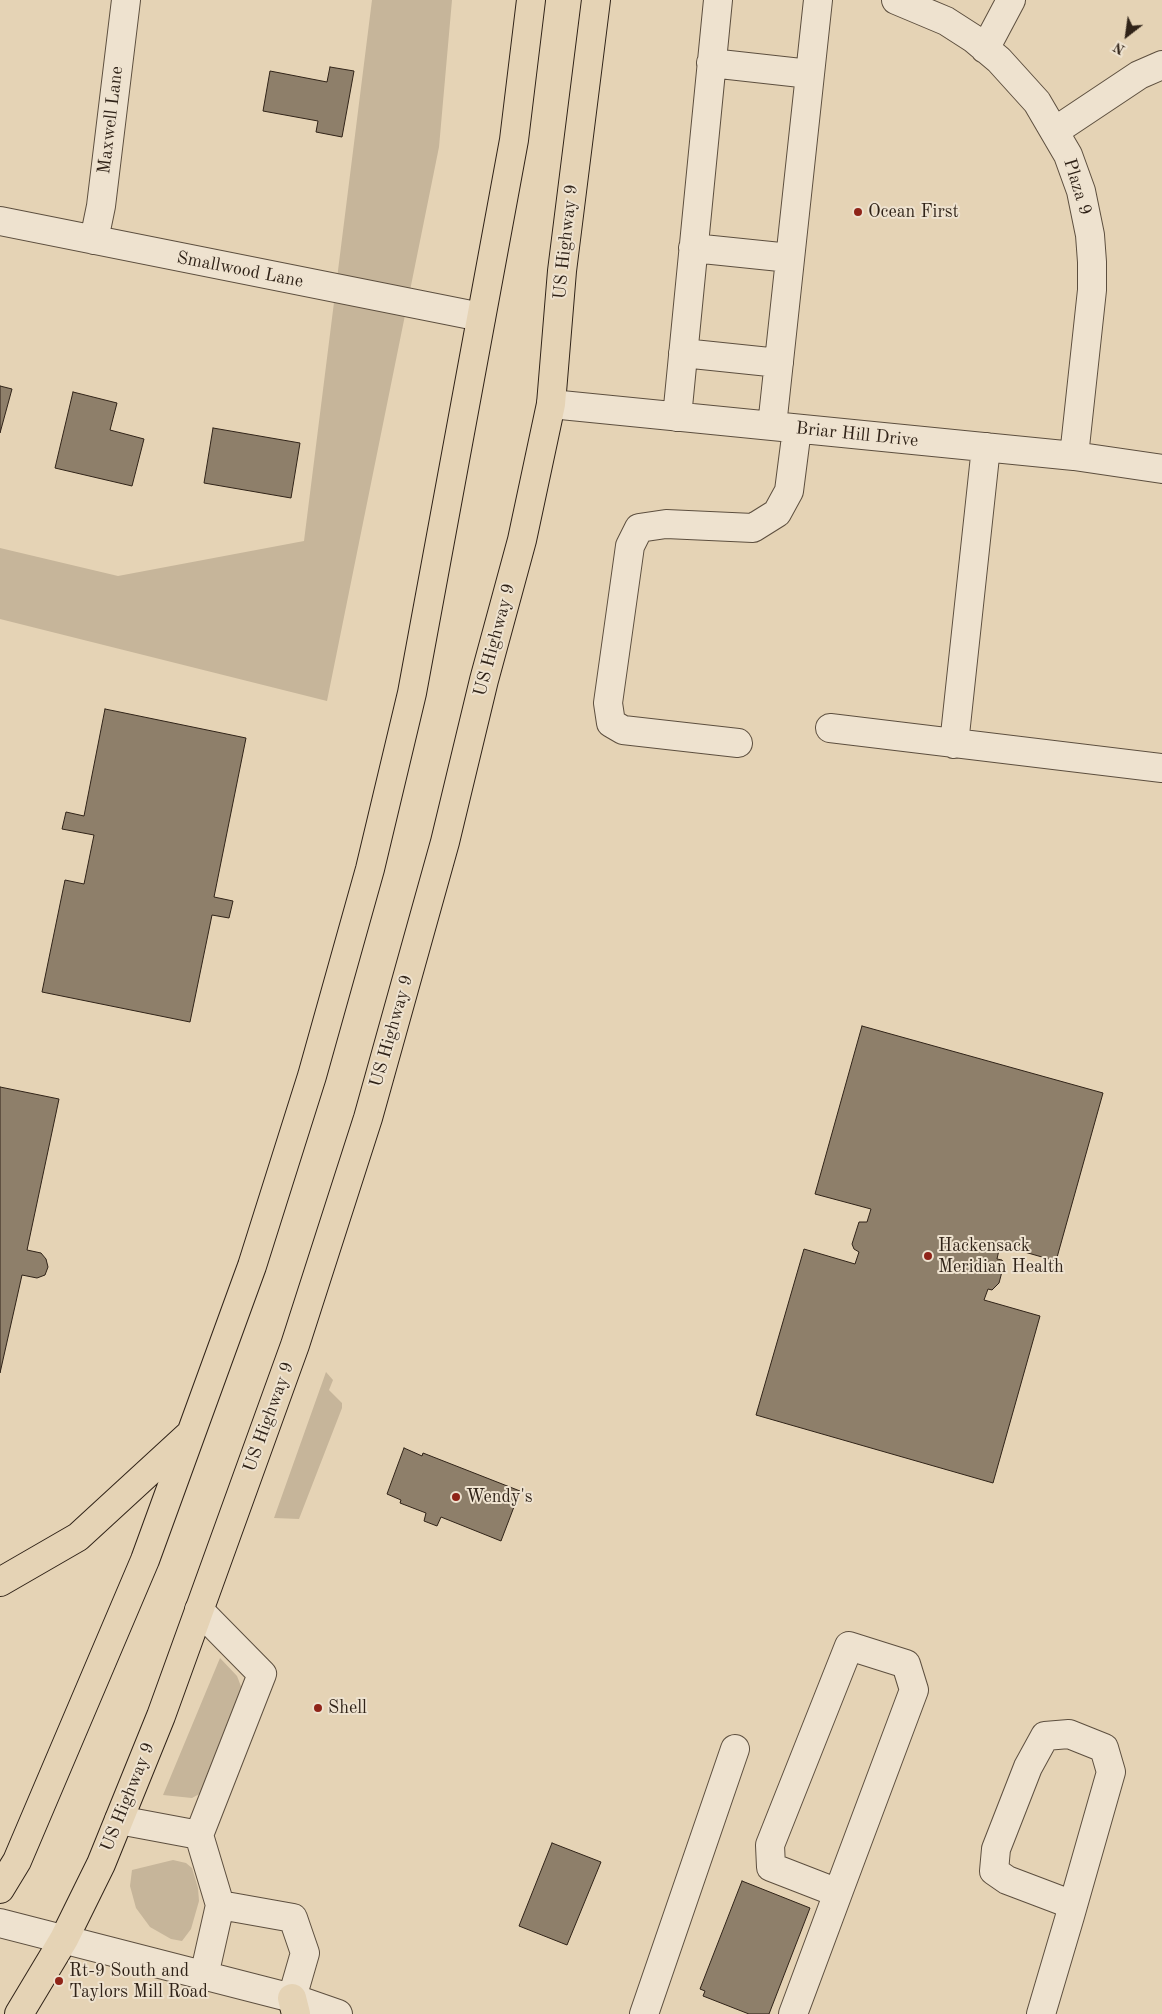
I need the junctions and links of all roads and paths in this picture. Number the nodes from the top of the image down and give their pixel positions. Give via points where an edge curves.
1 (126, 0) edge
2 (531, 0) edge
3 (596, 0) edge
4 (718, 0) edge
5 (818, 0) edge
6 (896, 0) edge
7 (1011, 0) edge
8 (985, 49) junction
9 (711, 63) junction
10 (1162, 65) edge
11 (810, 74) junction
12 (1055, 131) junction
13 (0, 220) edge
14 (94, 240) junction
15 (693, 248) junction
16 (790, 258) junction
17 (480, 317) junction
18 (683, 353) junction
19 (779, 363) junction
20 (551, 404) junction
21 (677, 417) junction
22 (784, 427) junction
23 (986, 447) junction
24 (1074, 456) junction
25 (1162, 469) edge
26 (830, 728) dead end
27 (738, 743) dead end
28 (954, 744) junction
29 (1162, 768) edge
30 (194, 1431) junction
31 (0, 1582) edge
32 (199, 1610) junction
33 (735, 1748) dead end
34 (119, 1820) junction
35 (199, 1835) junction
36 (0, 1889) edge
37 (838, 1893) junction
38 (220, 1905) junction
39 (1073, 1905) junction
40 (0, 1923) edge
41 (64, 1939) junction
42 (204, 1976) junction
43 (294, 2006) edge
44 (19, 2014) edge
45 (338, 2014) edge
46 (644, 2014) edge
47 (793, 2014) edge
48 (1040, 2014) edge

1 - 14 street, Maxwell Lane
2 - 17 highway via 514,140
3 - 20 highway, US Highway 9 via 562,270
4 - 9 street
5 - 11 street
6 - 8 street, Plaza 9 via 946,21
7 - 8 street
8 - 12 street, Plaza 9 via 1037,102
9 - 11 street
9 - 15 street
10 - 12 street via 1139,75
11 - 16 street
12 - 24 street, Plaza 9 via 1081,191 1092,262 1092,290
13 - 14 street, Smallwood Lane
14 - 17 street, Smallwood Lane
15 - 16 street
15 - 18 street
16 - 19 street
17 - 30 highway via 412,693 370,868 312,1076 252,1266
18 - 19 street
18 - 21 street
19 - 22 street
20 - 21 street, Briar Hill Drive
20 - 32 highway, US Highway 9 via 522,540 445,842 368,1118 295,1345
21 - 22 street, Briar Hill Drive
22 - 23 street, Briar Hill Drive
22 - 27 street via 789,491 777,513 753,528 666,524 639,528 630,546 608,702 612,723 623,730
23 - 24 street, Briar Hill Drive
23 - 28 street
24 - 25 street, Briar Hill Drive
26 - 28 street
28 - 29 street
30 - 31 highway via 78,1537
30 - 36 highway via 96,1678 17,1861
32 - 34 highway, US Highway 9
32 - 35 street via 262,1674
33 - 46 street
34 - 35 street
34 - 41 highway, US Highway 9
35 - 38 street
37 - 37 street via 914,1690 906,1664 850,1646 770,1845 772,1867
37 - 47 street
38 - 42 street
38 - 43 street via 293,1918 305,1953
39 - 39 street via 1111,1772 1104,1748 1069,1734 1045,1736 1028,1767 996,1849 994,1871 1007,1880
39 - 48 street
40 - 41 street
41 - 42 street
41 - 44 highway, US Highway 9
42 - 43 street
43 - 45 street

